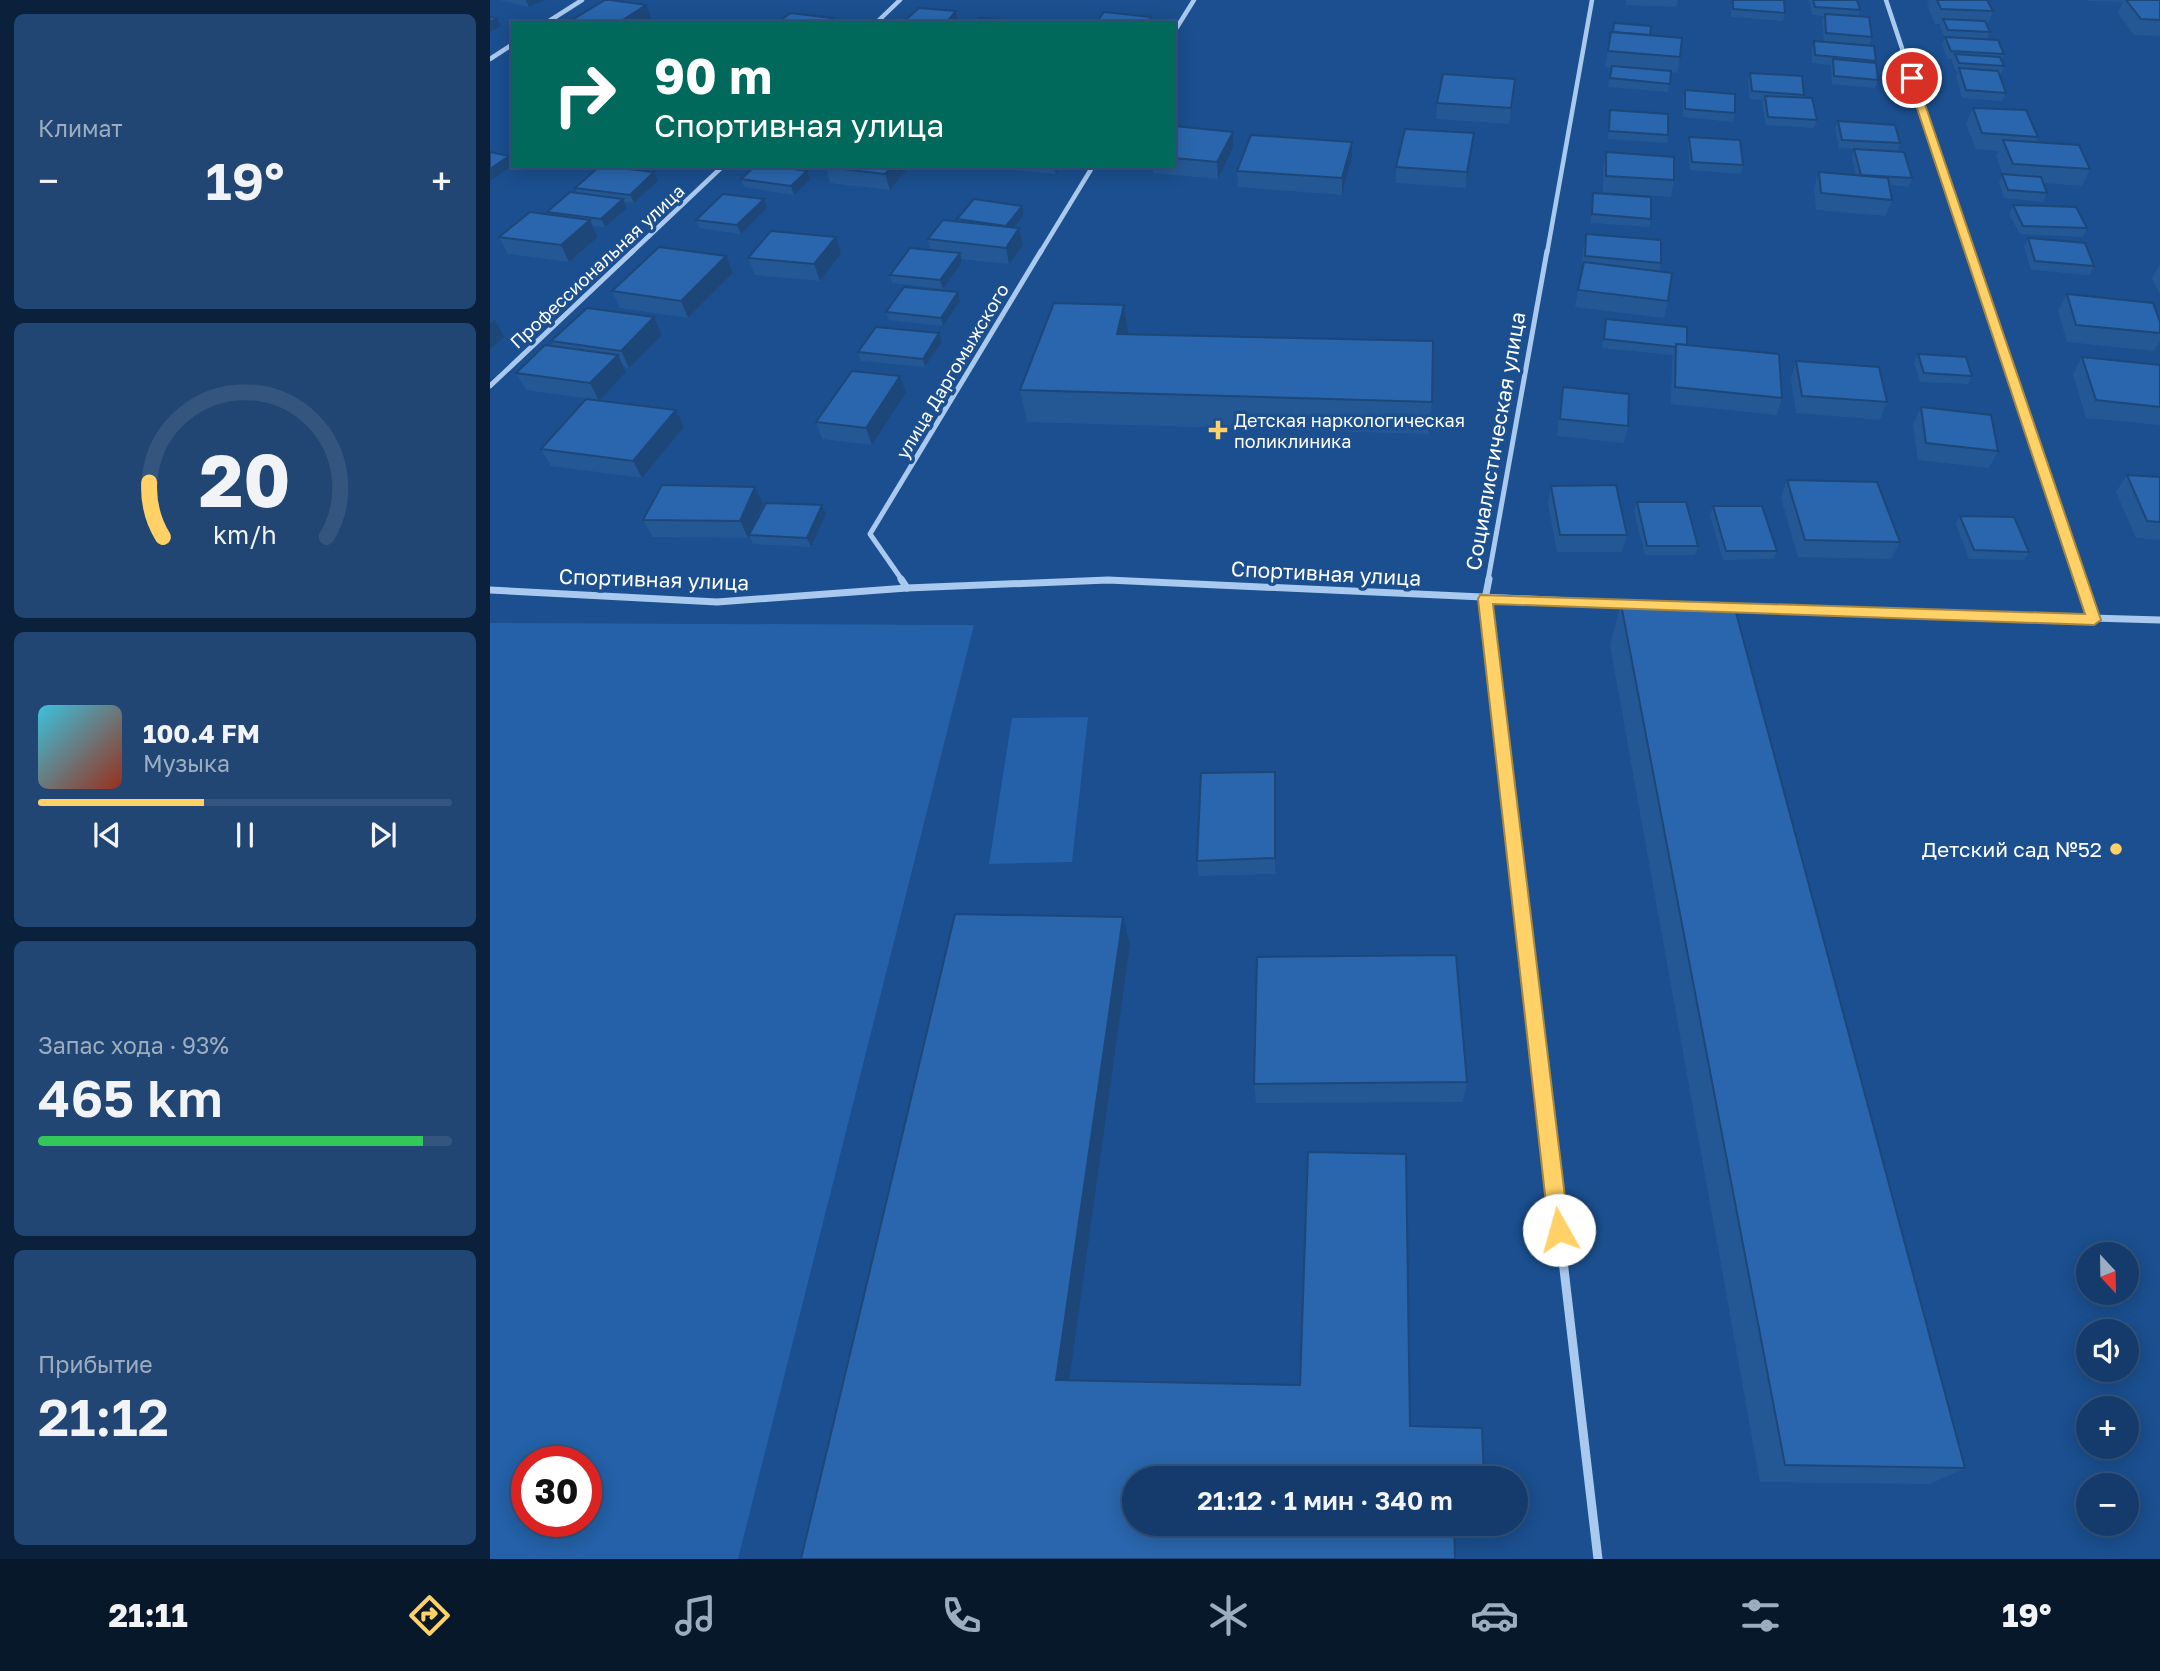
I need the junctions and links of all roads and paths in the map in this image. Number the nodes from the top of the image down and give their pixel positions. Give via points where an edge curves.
1 (582, 0) edge
2 (900, 0) edge
3 (1194, 0) edge
4 (1592, 0) edge
5 (1886, 0) edge
6 (549, 21) edge
7 (878, 21) edge
8 (1176, 29) edge
9 (511, 45) edge
10 (490, 59) edge
11 (721, 168) edge
12 (1092, 168) edge
13 (490, 386) edge
14 (907, 588) junction
15 (490, 590) edge
16 (1485, 599) junction
17 (1665, 605) edge
18 (1720, 607) edge
19 (2094, 620) junction
20 (2160, 620) edge
21 (1598, 1559) edge

1 - 6 street
2 - 7 street
3 - 8 street
4 - 16 street, Социалистическая улица
5 - 19 street
9 - 10 street
11 - 13 street, Профессиональная улица
12 - 14 street, улица Даргомыжского via 870,534
14 - 15 street, Спортивная улица via 717,602
14 - 16 street, Спортивная улица via 1108,580
16 - 17 street, Спортивная улица
16 - 21 street, Социалистическая улица
18 - 19 street
19 - 20 street

